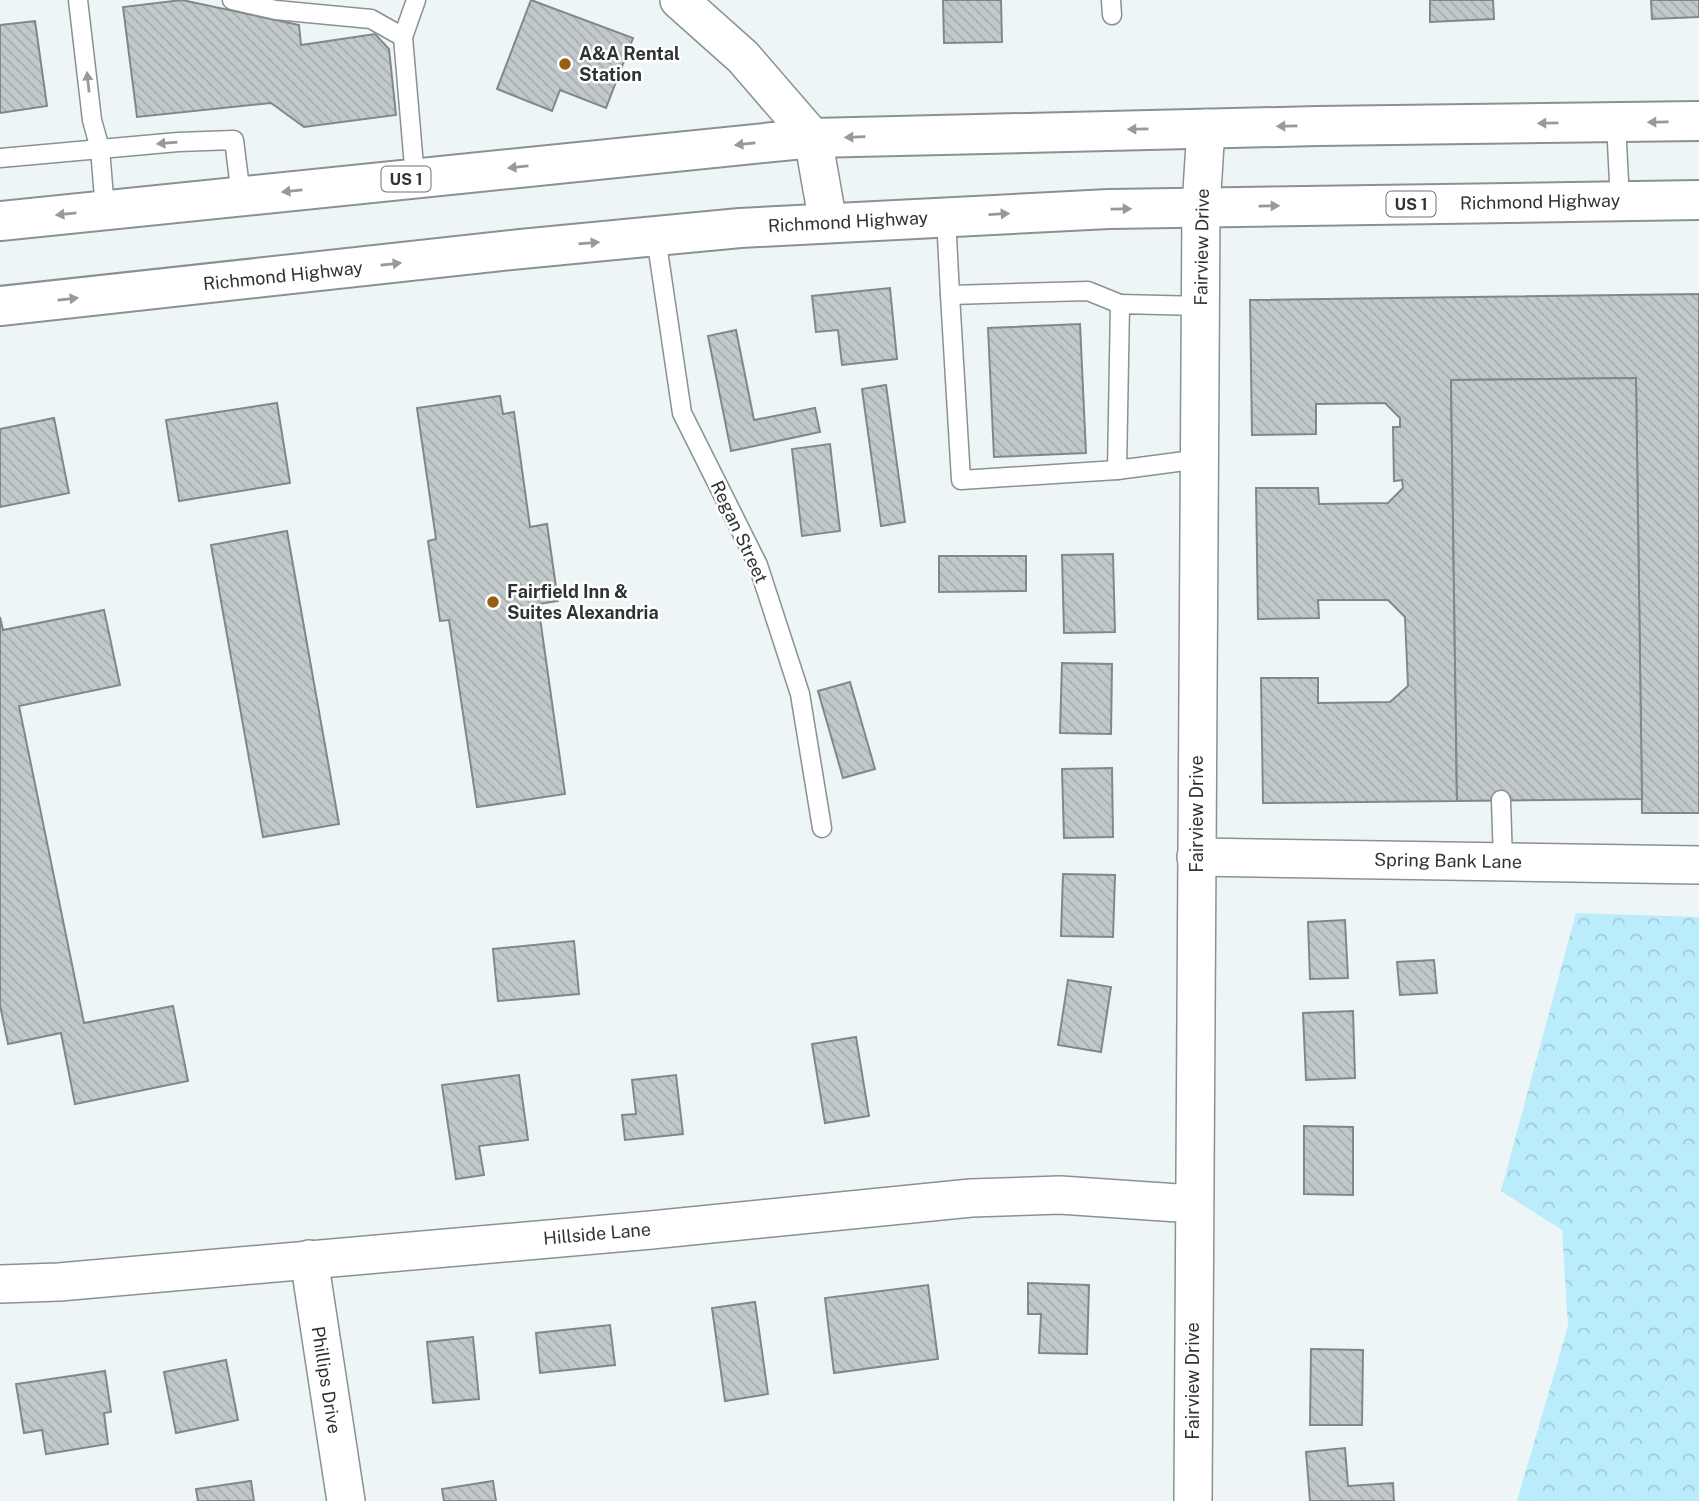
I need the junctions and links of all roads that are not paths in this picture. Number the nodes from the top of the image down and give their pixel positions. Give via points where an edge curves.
1 (78, 0) edge
2 (232, 0) edge
3 (416, 0) edge
4 (684, 2) edge
5 (403, 37) junction
6 (1699, 121) edge
7 (1616, 123) junction
8 (1206, 128) junction
9 (813, 138) junction
10 (100, 149) junction
11 (0, 158) edge
12 (415, 178) junction
13 (241, 196) junction
14 (1699, 200) edge
15 (1620, 201) junction
16 (1201, 207) junction
17 (105, 210) junction
18 (946, 217) junction
19 (0, 221) edge
20 (828, 223) junction
21 (656, 237) junction
22 (950, 295) junction
23 (1120, 304) junction
24 (0, 306) edge
25 (1201, 306) junction
26 (1199, 459) junction
27 (1118, 470) junction
28 (1501, 800) dead end
29 (822, 828) dead end
30 (1196, 857) junction
31 (1503, 862) junction
32 (1699, 864) edge
33 (1193, 1204) junction
34 (309, 1259) junction
35 (0, 1284) edge
36 (346, 1501) edge
37 (1193, 1501) edge

10 -> 1 lane via 92,120
2 - 5 lane via 276,10 371,19
3 - 5 lane
4 - 9 street via 743,57
5 - 12 lane
6 -> 7 highway, US 1
7 -> 8 highway, US 1
7 - 15 lane
8 -> 9 highway, US 1
8 - 16 street, Fairview Drive
9 -> 12 highway, US 1
9 - 20 street
10 - 11 lane
13 -> 10 lane via 234,141
10 - 17 lane
12 -> 13 highway, US 1
13 - 17 highway, US 1
14 - 15 highway, Richmond Highway / US 1
16 -> 15 highway, Richmond Highway / US 1
18 -> 16 highway, Richmond Highway / US 1
16 - 25 street, Fairview Drive
17 -> 19 highway, US 1
18 - 20 highway, Richmond Highway / US 1
18 - 22 lane
20 - 21 highway, Richmond Highway / US 1
24 -> 21 highway, Richmond Highway / US 1
21 - 29 lane, Regan Street via 682,414 762,578 800,694
22 - 23 lane via 1088,291
22 - 27 lane via 961,480
23 - 25 lane
23 - 27 lane
25 - 26 street, Fairview Drive
26 - 27 lane
26 - 30 street, Fairview Drive
28 - 31 lane
30 - 31 street, Spring Bank Lane
30 - 33 street, Fairview Drive
31 - 32 street, Spring Bank Lane
33 - 34 street, Hillside Lane via 1059,1195 971,1198
33 - 37 street, Fairview Drive
34 - 35 street, Hillside Lane
34 - 36 street, Phillips Drive

